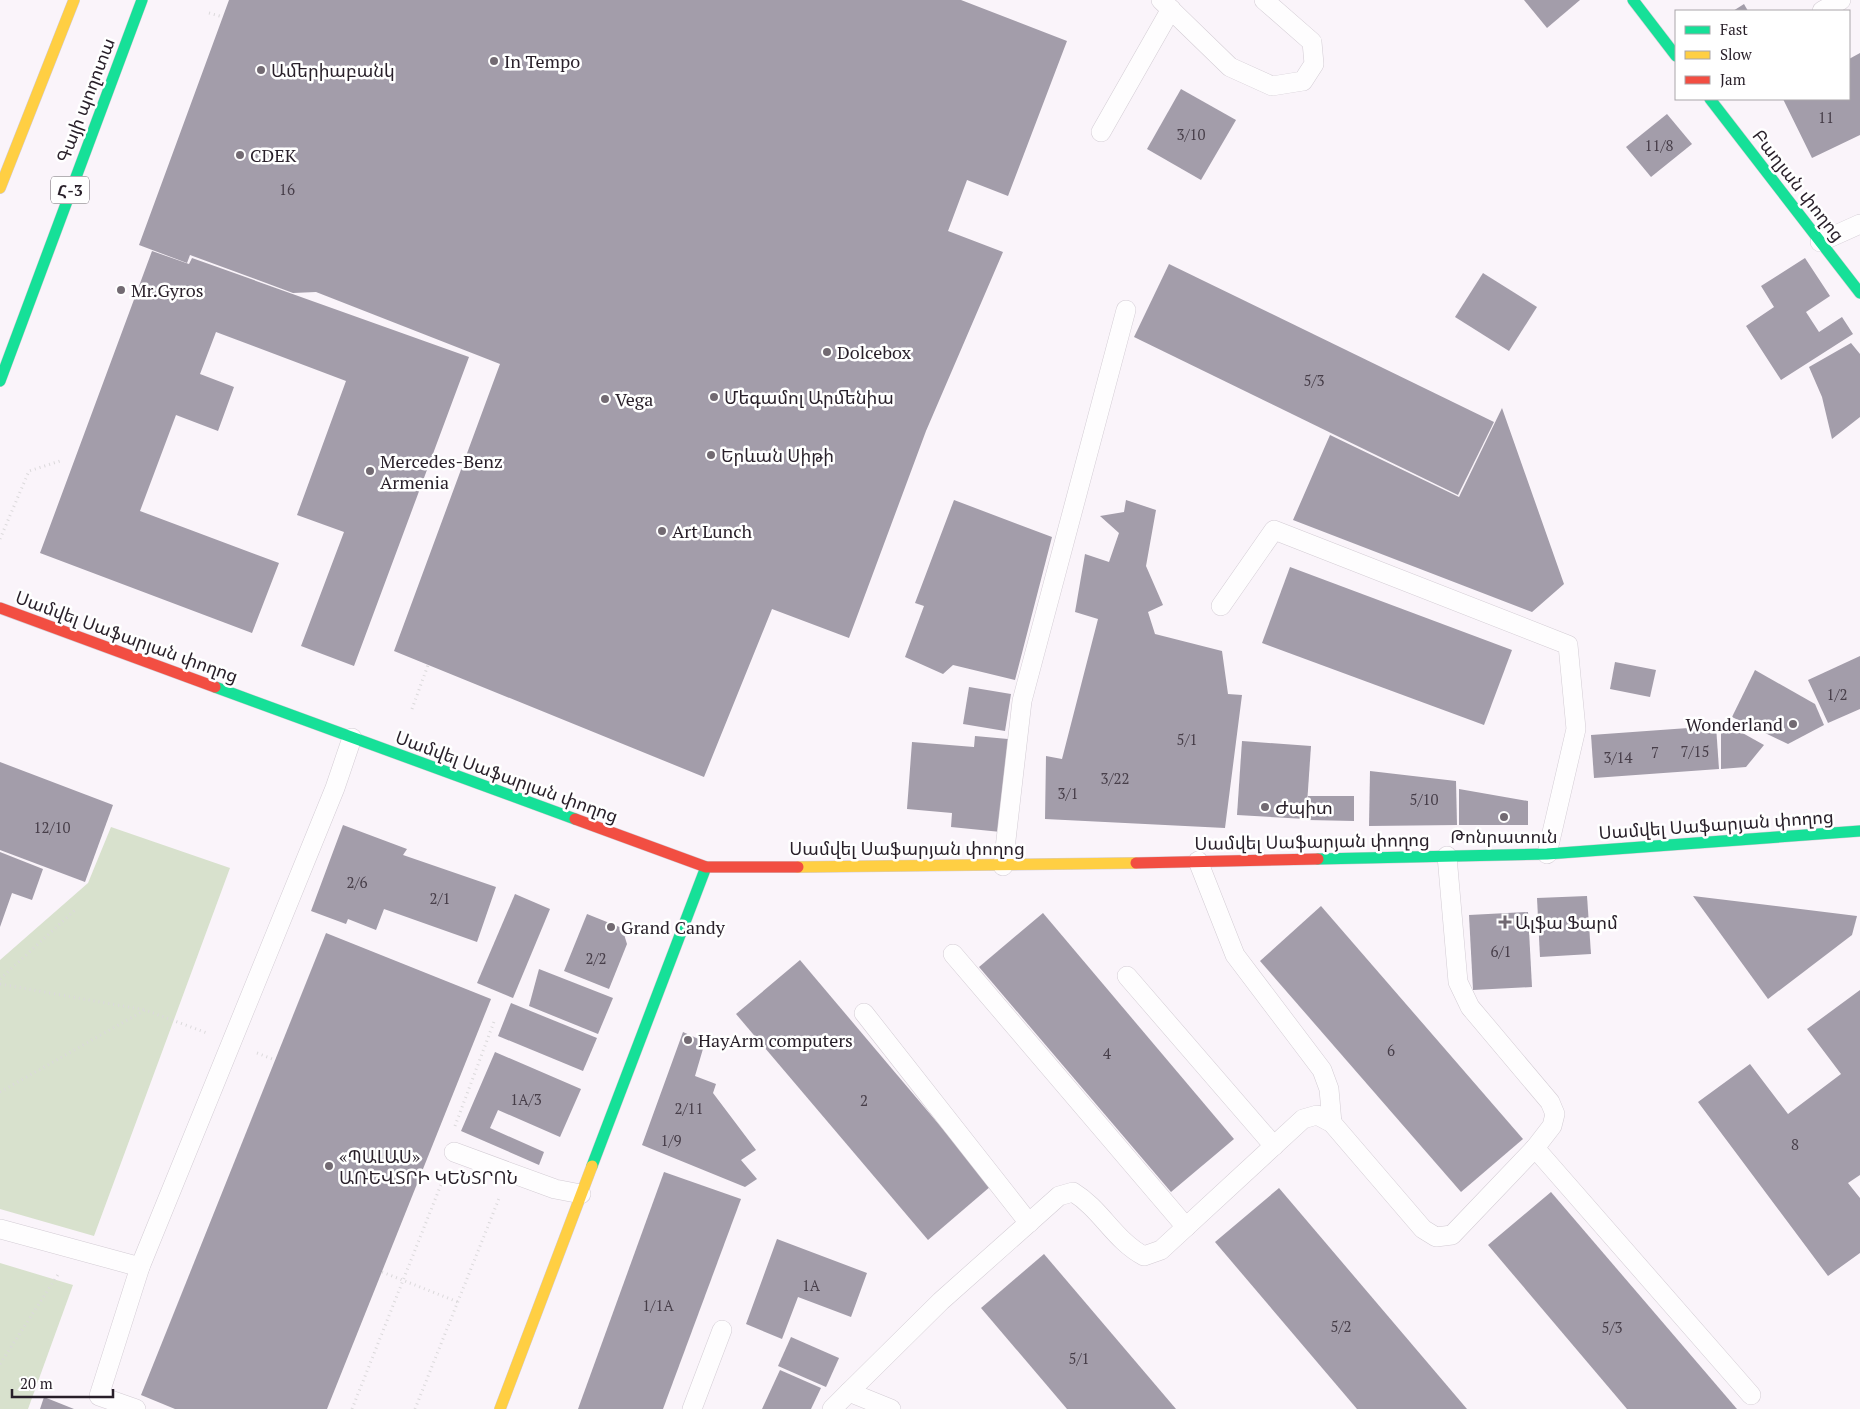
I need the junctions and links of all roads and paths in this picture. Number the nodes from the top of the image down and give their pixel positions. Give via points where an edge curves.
1 (74, 0) edge
2 (142, 0) edge
3 (1264, 0) edge
4 (1634, 0) edge
5 (1841, 0) edge
6 (1166, 5) edge
7 (1824, 10) edge
8 (209, 13) dead end
9 (223, 17) dead end
10 (1675, 55) edge
11 (1711, 100) edge
12 (1101, 132) dead end
13 (0, 188) edge
14 (1860, 224) edge
15 (1820, 242) junction
16 (1860, 293) edge
17 (1126, 310) dead end
18 (0, 381) edge
19 (60, 462) dead end
20 (0, 539) edge
21 (1221, 606) dead end
22 (0, 608) edge
23 (428, 664) dead end
24 (412, 709) dead end
25 (352, 738) junction
26 (1860, 831) edge
27 (1547, 854) junction
28 (1447, 856) junction
29 (1198, 861) junction
30 (1003, 866) junction
31 (706, 867) junction
32 (75, 910) dead end
33 (953, 954) dead end
34 (1128, 976) dead end
35 (0, 980) edge
36 (0, 984) edge
37 (146, 1010) junction
38 (864, 1013) dead end
39 (495, 1019) dead end
40 (230, 1042) junction
41 (275, 1060) dead end
42 (0, 1092) edge
43 (1332, 1123) junction
44 (1274, 1146) junction
45 (1535, 1148) junction
46 (454, 1152) junction
47 (510, 1173) junction
48 (581, 1194) junction
49 (1029, 1223) junction
50 (1186, 1227) junction
51 (0, 1229) edge
52 (74, 1249) junction
53 (140, 1267) junction
54 (382, 1272) dead end
55 (403, 1280) junction
56 (458, 1302) junction
57 (722, 1330) dead end
58 (0, 1364) edge
59 (848, 1392) junction
60 (1751, 1394) dead end
61 (136, 1409) edge
62 (352, 1409) edge
63 (415, 1409) edge
64 (500, 1409) edge
65 (692, 1409) edge
66 (832, 1409) edge
67 (891, 1409) edge

1 - 13 main road
2 - 18 main road, Գայի պողոտա / Հ-3
3 - 6 lane via 1312,42 1314,64 1303,81 1272,86 1230,67
4 - 10 main road
5 - 7 lane
6 - 12 lane
8 - 9 path
11 - 15 main road, Բաղյան փողոց
14 - 15 lane
15 - 16 main road, Բաղյան փողոց
17 - 30 lane via 1022,701
19 - 20 path via 29,472
21 - 27 lane via 1274,530 1568,644 1576,729
22 - 25 main road, Սամվել Սաֆարյան փողոց
23 - 24 path
25 - 31 main road, Սամվել Սաֆարյան փողոց
25 - 40 lane
26 - 27 main road, Սամվել Սաֆարյան փողոց
27 - 28 main road, Սամվել Սաֆարյան փողոց
28 - 29 main road, Սամվել Սաֆարյան փողոց
28 - 45 lane via 1458,982 1462,995 1550,1102 1555,1114 1552,1126
29 - 30 main road, Սամվել Սաֆարյան փողոց
29 - 43 lane via 1235,955 1322,1070 1329,1089
30 - 31 main road, Սամվել Սաֆարյան փողոց
31 - 48 main road
32 - 35 path
33 - 50 lane
34 - 44 lane
36 - 37 path
37 - 40 path
37 - 42 path
38 - 49 lane
39 - 46 path via 452,1132
40 - 41 path
40 - 53 lane
43 - 44 lane via 1317,1115 1303,1119
43 - 45 lane via 1423,1229 1436,1237 1452,1235
44 - 50 lane
45 - 60 lane
46 - 47 lane
46 - 55 path
47 - 48 lane via 555,1189
47 - 56 path
48 - 64 main road
49 - 50 lane via 1059,1196 1073,1192 1087,1201 1130,1248 1144,1256 1161,1250
49 - 59 lane via 941,1301
51 - 52 lane
52 - 53 lane
52 - 58 path
53 - 61 lane via 99,1396
54 - 55 path
55 - 56 path
55 - 62 path
56 - 63 path
57 - 65 lane
59 - 66 lane
59 - 67 lane

